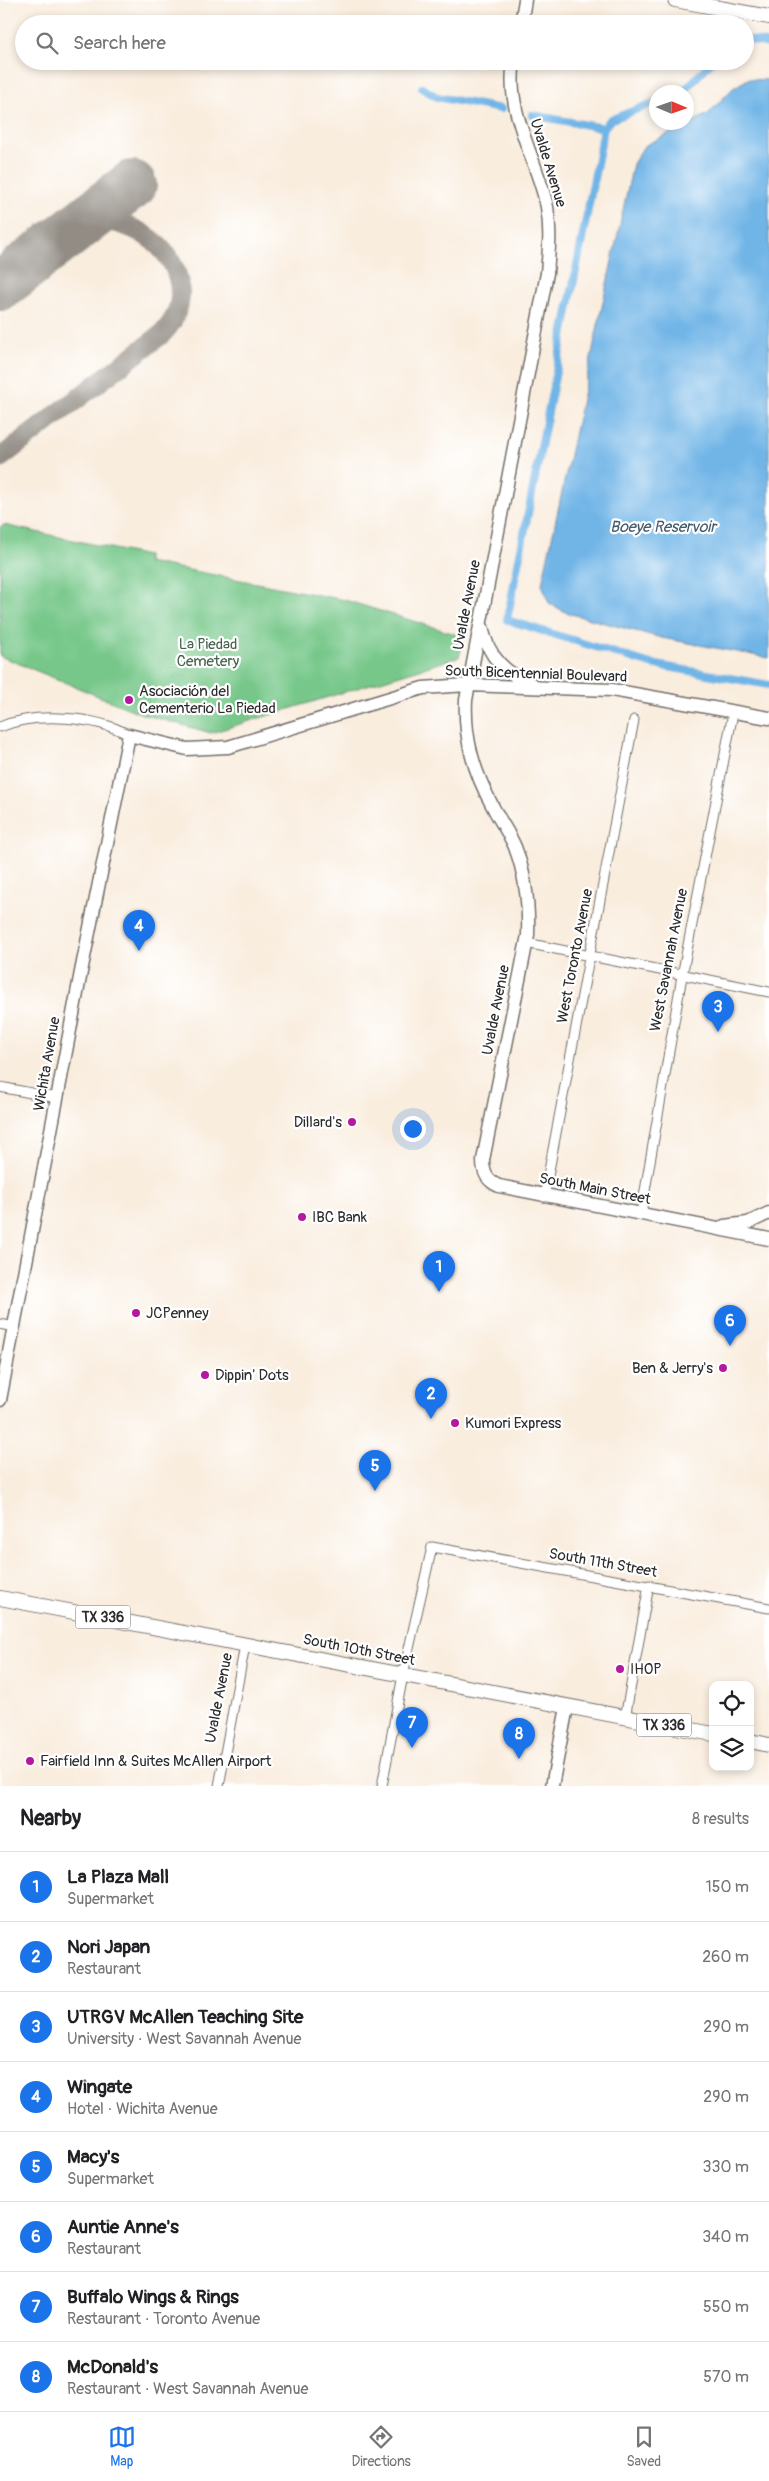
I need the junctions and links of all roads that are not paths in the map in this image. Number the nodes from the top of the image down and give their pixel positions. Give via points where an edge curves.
1 (525, 0) edge
2 (675, 0) edge
3 (522, 15) edge
4 (769, 17) edge
5 (514, 70) edge
6 (481, 623) junction
7 (468, 685) junction
8 (540, 688) junction
9 (733, 713) junction
10 (769, 718) edge
11 (634, 720) dead end
12 (0, 727) edge
13 (130, 735) junction
14 (526, 943) junction
15 (588, 956) junction
16 (682, 976) junction
17 (769, 992) edge
18 (0, 1087) edge
19 (57, 1098) junction
20 (487, 1178) joint
21 (544, 1197) junction
22 (769, 1213) edge
23 (640, 1214) junction
24 (698, 1225) junction
25 (769, 1239) edge
26 (0, 1324) edge
27 (14, 1327) junction
28 (0, 1400) edge
29 (649, 1586) junction
30 (0, 1598) edge
31 (769, 1608) edge
32 (245, 1644) junction
33 (402, 1675) junction
34 (567, 1707) junction
35 (625, 1718) junction
36 (709, 1733) edge
37 (754, 1742) edge
38 (769, 1745) edge
39 (219, 1786) edge
40 (382, 1786) edge
41 (552, 1786) edge

1 - 3 street
2 - 4 main road
5 - 6 street, Uvalde Avenue via 513,102 546,206 551,236 547,273
6 - 7 street, Uvalde Avenue
6 - 8 street via 484,640 504,670
7 - 8 street, South Bicentennial Boulevard
7 - 13 street, South Bicentennial Boulevard via 424,688 228,747 187,750
7 - 14 street, Uvalde Avenue via 466,729 474,765 484,791 511,839 525,881
8 - 9 street, South Bicentennial Boulevard via 612,690
9 - 10 street, South Bicentennial Boulevard
9 - 16 street, West Savannah Avenue
11 - 15 street, West Toronto Avenue
12 - 13 street via 17,720 54,716 118,728
13 - 19 street, Wichita Avenue
14 - 15 street
14 - 20 street, Uvalde Avenue via 483,1160
15 - 16 street
15 - 21 street, West Toronto Avenue
16 - 17 street
16 - 23 street, West Savannah Avenue
18 - 19 street
19 - 27 street, Wichita Avenue
20 - 21 street, South Main Street via 499,1186
21 - 23 street, South Main Street
22 - 24 street, South Main Street via 734,1226
23 - 24 street, South Main Street
24 - 25 street, South Main Street
26 - 27 street
27 - 28 street, Wichita Avenue
29 - 31 street, South 11th Street
29 - 33 street, South 11th Street via 432,1546
29 - 35 street
30 - 32 main road, South 10th Street / TX 336
32 - 33 main road, South 10th Street / TX 336
32 - 39 street, Uvalde Avenue
33 - 34 main road, South 10th Street / TX 336
33 - 40 street
34 - 35 main road, South 10th Street / TX 336
34 - 41 street
35 - 36 main road, South 10th Street / TX 336
37 - 38 main road

